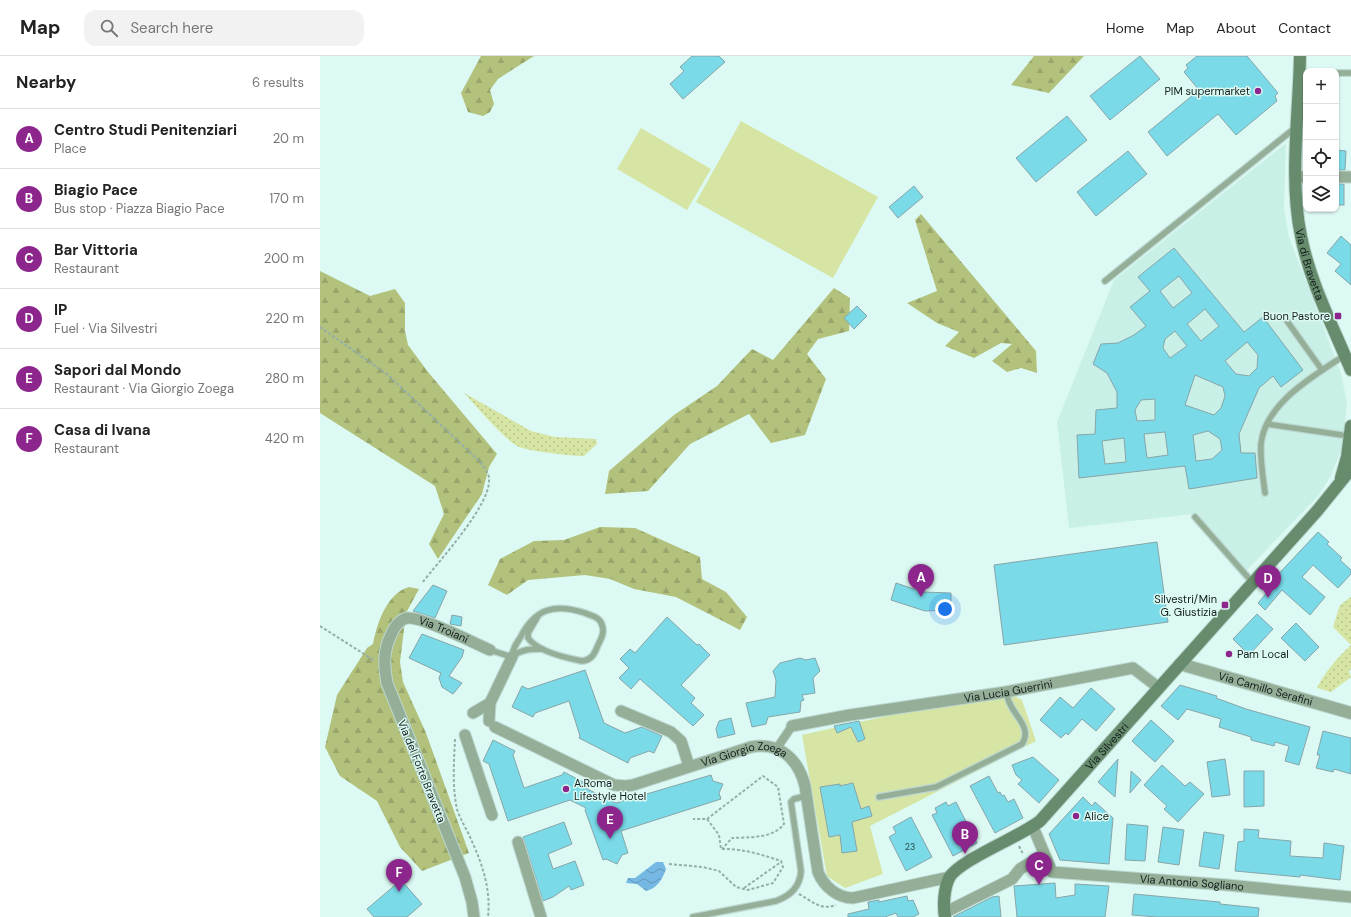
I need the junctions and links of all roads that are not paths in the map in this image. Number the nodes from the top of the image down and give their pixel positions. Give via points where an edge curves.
1 (1300, 56) edge
2 (1339, 73) edge
3 (1351, 73) edge
4 (1303, 74) edge
5 (1297, 127) junction
6 (1301, 177) edge
7 (1339, 177) edge
8 (1351, 177) edge
9 (1105, 281) dead end
10 (1287, 321) dead end
11 (1349, 363) edge
12 (1322, 370) junction
13 (1267, 424) junction
14 (1351, 426) edge
15 (1342, 435) dead end
16 (1351, 469) edge
17 (1351, 475) edge
18 (1339, 485) junction
19 (1265, 493) dead end
20 (1195, 517) dead end
21 (1253, 583) junction
22 (538, 616) junction
23 (397, 625) joint
24 (543, 649) junction
25 (490, 650) joint
26 (512, 658) junction
27 (1180, 664) junction
28 (1159, 688) junction
29 (1006, 692) junction
30 (490, 703) junction
31 (621, 711) dead end
32 (473, 713) dead end
33 (1351, 713) edge
34 (792, 726) joint
35 (460, 737) road end
36 (777, 748) junction
37 (689, 766) junction
38 (806, 796) junction
39 (879, 797) dead end
40 (492, 815) dead end
41 (1033, 827) junction
42 (518, 842) dead end
43 (1044, 854) junction
44 (950, 877) junction
45 (1351, 897) edge
46 (944, 915) edge
47 (474, 917) edge
48 (541, 917) edge
49 (693, 917) edge

1 - 4 main road, Via di Bravetta
2 - 3 lane
4 - 5 main road, Via di Bravetta
5 - 6 main road, Via di Bravetta
5 - 9 lane
6 - 11 main road, Via di Bravetta via 1298,213 1304,250 1316,288
7 - 8 street
10 - 12 lane
11 - 12 lane
12 - 13 lane via 1280,403
13 - 15 lane
13 - 19 lane via 1261,443
14 - 18 main road via 1347,457
16 - 18 main road
17 - 18 main road
18 - 21 main road
20 - 21 lane
21 - 27 main road, Via Silvestri
22 - 24 lane via 528,633 528,638
22 - 24 lane via 550,609 568,608 597,618 604,629 594,654 587,660 579,661
22 - 26 lane via 525,627 514,647
23 - 25 street, Via Troiani via 406,618 415,618
23 - 47 street, Via del Forte Bravetta via 387,643 384,657 390,691 464,877
24 - 26 lane via 526,650
25 - 26 lane
26 - 30 street
27 - 28 main road, Via Silvestri
27 - 33 street, Via Camillo Serafini
28 - 29 street, Via Lucia Guerrini via 1133,668
28 - 41 main road, Via Silvestri
29 - 34 street, Via Lucia Guerrini
29 - 39 lane via 1025,730 1025,740 1022,744 936,787
30 - 32 street
30 - 37 street, Via Giorgio Zoega via 492,724 620,786 633,785
31 - 37 street via 671,732 679,738
34 - 36 street
35 - 40 street
36 - 37 street, Via Giorgio Zoega via 751,747
36 - 38 street, Via Giorgio Zoega via 789,756 799,769
38 - 44 street, Via Giorgio Zoega via 818,872 827,886 840,896 853,898
38 - 49 lane via 791,802 801,871 795,888 776,902
41 - 43 street
41 - 44 main road, Via Silvestri via 965,863
42 - 48 street
43 - 45 street, Via Antonio Sogliano via 1052,872
43 - 46 street via 1020,868 1012,879
44 - 46 main road

